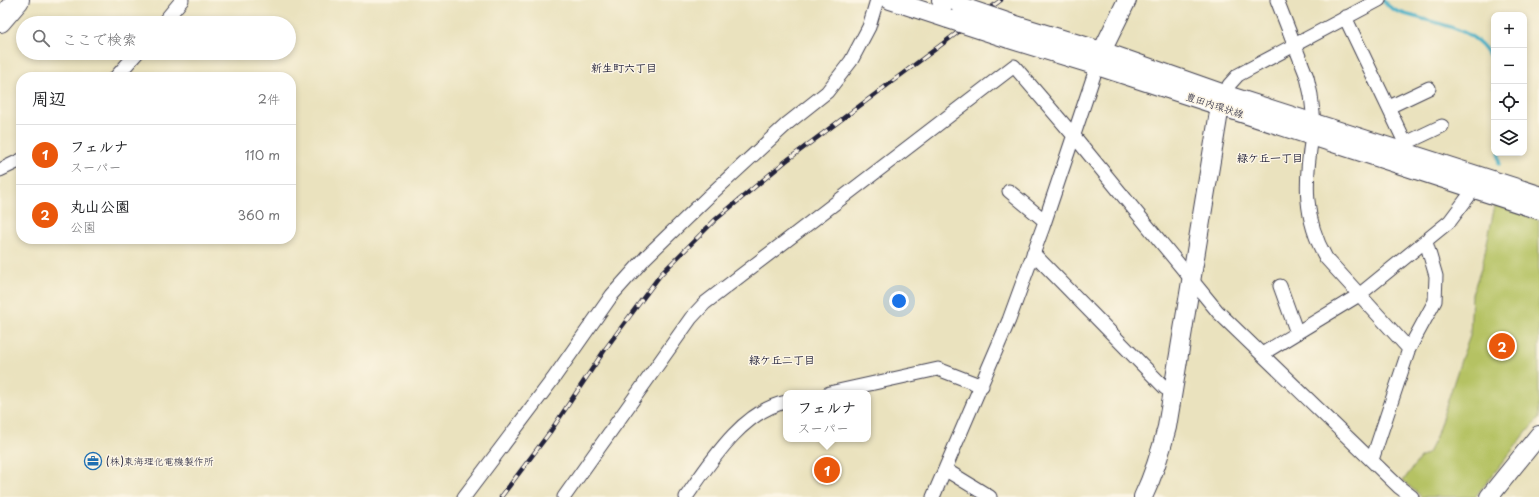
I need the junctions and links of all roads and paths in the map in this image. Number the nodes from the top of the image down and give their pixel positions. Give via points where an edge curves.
1 (3, 0) edge
2 (18, 0) edge
3 (28, 0) edge
4 (182, 0) edge
5 (877, 0) edge
6 (890, 0) edge
7 (1127, 0) edge
8 (1277, 0) edge
9 (1377, 1) edge
10 (0, 3) edge
11 (952, 6) edge
12 (169, 16) edge
13 (1345, 17) junction
14 (0, 20) edge
15 (0, 29) edge
16 (1294, 44) junction
17 (1100, 58) junction
18 (131, 60) edge
19 (120, 72) edge
20 (1429, 88) dead end
21 (1224, 101) junction
22 (1389, 107) junction
23 (1442, 126) dead end
24 (1313, 129) junction
25 (1074, 136) junction
26 (1408, 148) junction
27 (16, 162) edge
28 (0, 170) edge
29 (1474, 189) junction
30 (1009, 190) dead end
31 (1539, 195) edge
32 (1539, 210) edge
33 (1045, 221) junction
34 (1426, 242) junction
35 (1033, 253) junction
36 (1191, 280) junction
37 (1280, 286) dead end
38 (1359, 295) junction
39 (1297, 333) junction
40 (1409, 349) junction
41 (1262, 354) junction
42 (982, 386) junction
43 (843, 390) edge
44 (1173, 393) junction
45 (783, 403) edge
46 (1539, 435) edge
47 (1372, 460) junction
48 (946, 470) junction
49 (464, 497) edge
50 (564, 497) edge
51 (686, 497) edge
52 (933, 497) edge
53 (990, 497) edge
54 (1143, 497) edge
55 (1412, 497) edge
56 (1489, 497) edge

1 - 10 highway
2 - 14 highway
3 - 15 street
4 - 12 street
5 - 49 street via 869,27 852,61 827,92 788,123 646,257 612,295 549,385
6 - 11 street, 豊田内環状線
7 - 17 street
8 - 16 street
9 - 13 street
11 - 17 street, 豊田内環状線, bridge via 1011,32
13 - 16 street
13 - 22 street
16 - 21 street via 1238,75 1230,85
16 - 24 street via 1312,95
17 - 21 street, 豊田内環状線
17 - 25 street
18 - 19 street
20 - 22 street
21 - 24 street, 豊田内環状線
21 - 36 street
22 - 26 street
23 - 26 street
24 - 26 street, 豊田内環状線
24 - 29 street, 豊田内環状線
24 - 38 street via 1307,168 1312,227 1326,258
25 - 33 street
25 - 36 street
25 - 50 street via 1014,66 705,303 691,318
26 - 31 street, 豊田内環状線
27 - 28 street
29 - 32 street, 豊田内環状線
29 - 34 street via 1450,221
30 - 33 street
33 - 35 street
34 - 38 street
34 - 40 street via 1436,276 1435,300
35 - 42 street
35 - 44 street via 1165,388
36 - 41 street via 1218,312
36 - 44 street
37 - 39 street
38 - 39 street
38 - 40 street
39 - 41 street
40 - 47 street
41 - 47 street
42 - 43 street via 938,370
42 - 48 street
44 - 54 street via 1161,452
45 - 51 street via 775,404 752,418 732,437
46 - 56 street
47 - 55 street
48 - 52 street
48 - 53 street

